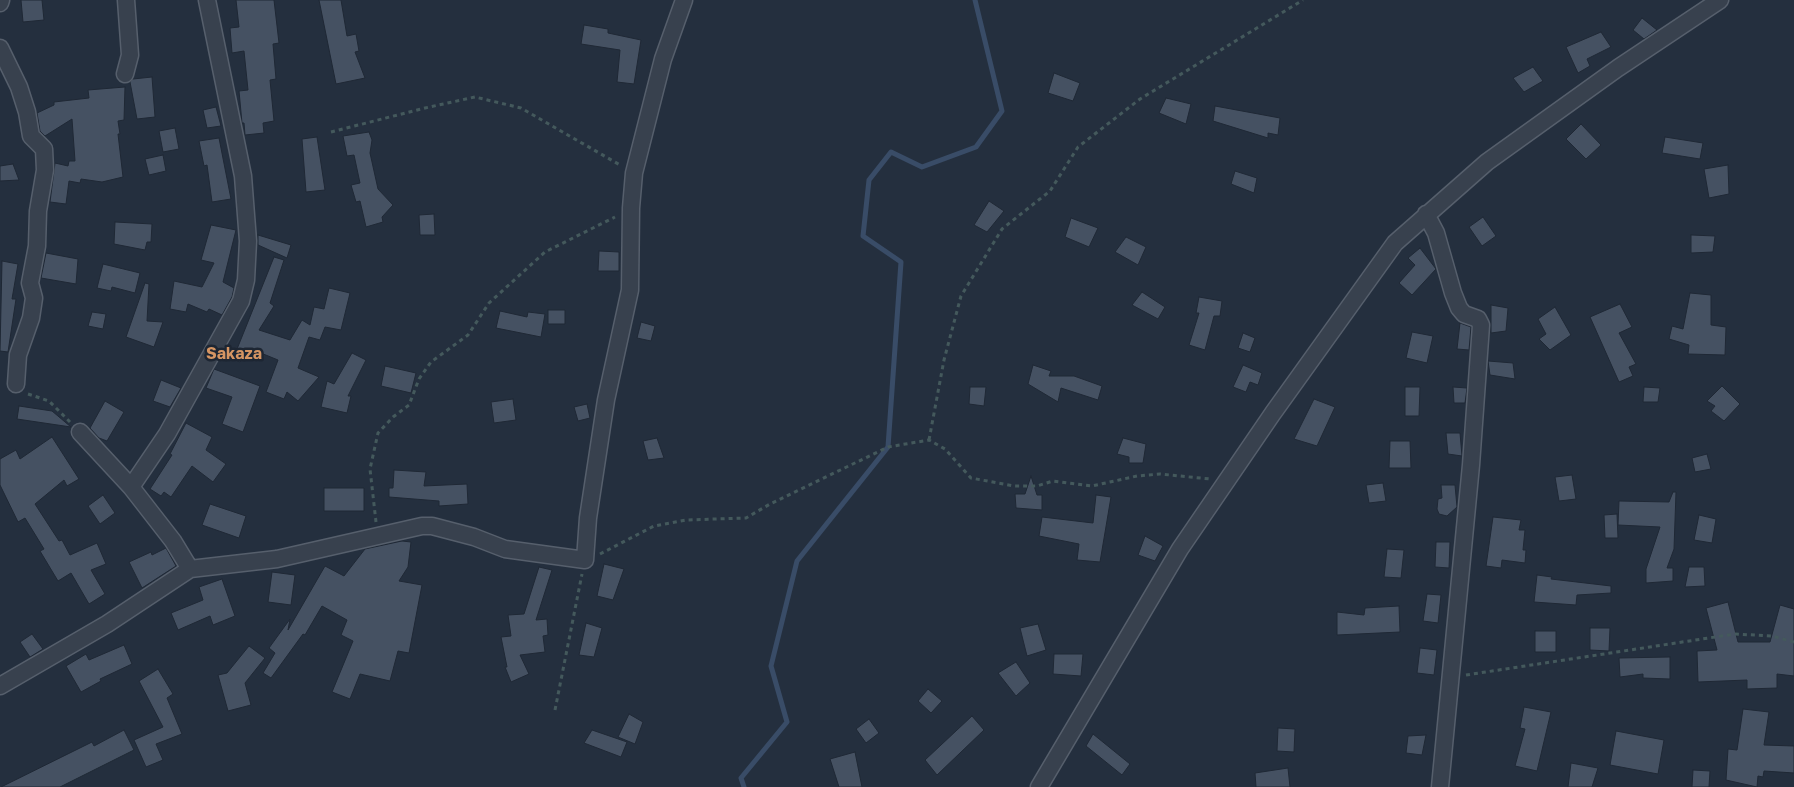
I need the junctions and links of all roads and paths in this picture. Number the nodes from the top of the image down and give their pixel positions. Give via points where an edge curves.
1 (126, 0) edge
2 (207, 0) edge
3 (684, 0) edge
4 (1303, 0) edge
5 (1720, 0) edge
6 (0, 48) edge
7 (125, 74) dead end
8 (331, 132) dead end
9 (634, 173) junction
10 (631, 208) junction
11 (1426, 214) junction
12 (16, 384) joint
13 (80, 432) joint
14 (929, 440) junction
15 (1228, 480) junction
16 (131, 487) junction
17 (377, 536) junction
18 (585, 560) junction
19 (190, 568) junction
20 (1794, 642) edge
21 (1451, 677) junction
22 (0, 686) edge
23 (555, 710) dead end
24 (1039, 787) edge
25 (1440, 787) edge

1 - 7 street via 130,55
2 - 16 street via 243,176 248,240 246,280 240,301 167,434
3 - 9 street via 664,59
4 - 14 path via 1140,100 1078,147 1050,191 1002,229 961,296 944,360
5 - 11 street via 1487,162
6 - 12 street via 19,87 31,136 44,149 46,170 30,283 34,298 31,318 18,355
8 - 9 path via 475,97 521,108
9 - 10 street
10 - 17 path via 544,252 489,304 468,335 431,362 419,379 409,404 378,433 370,469
10 - 18 street via 630,290 606,400
11 - 15 street via 1395,243 1358,292
11 - 21 street via 1436,233 1459,308 1478,320 1481,326
12 - 13 path via 26,394 49,402
13 - 16 street
14 - 15 path via 945,449 971,478 1014,486 1037,486 1053,481 1092,486 1160,474
14 - 18 path via 888,447 746,518 686,520 654,526
15 - 24 street via 1180,549
16 - 19 street
17 - 18 street via 432,526 505,549
17 - 19 street via 277,559
18 - 23 path
19 - 22 street via 107,624
20 - 21 path via 1772,636 1735,634
21 - 25 street

